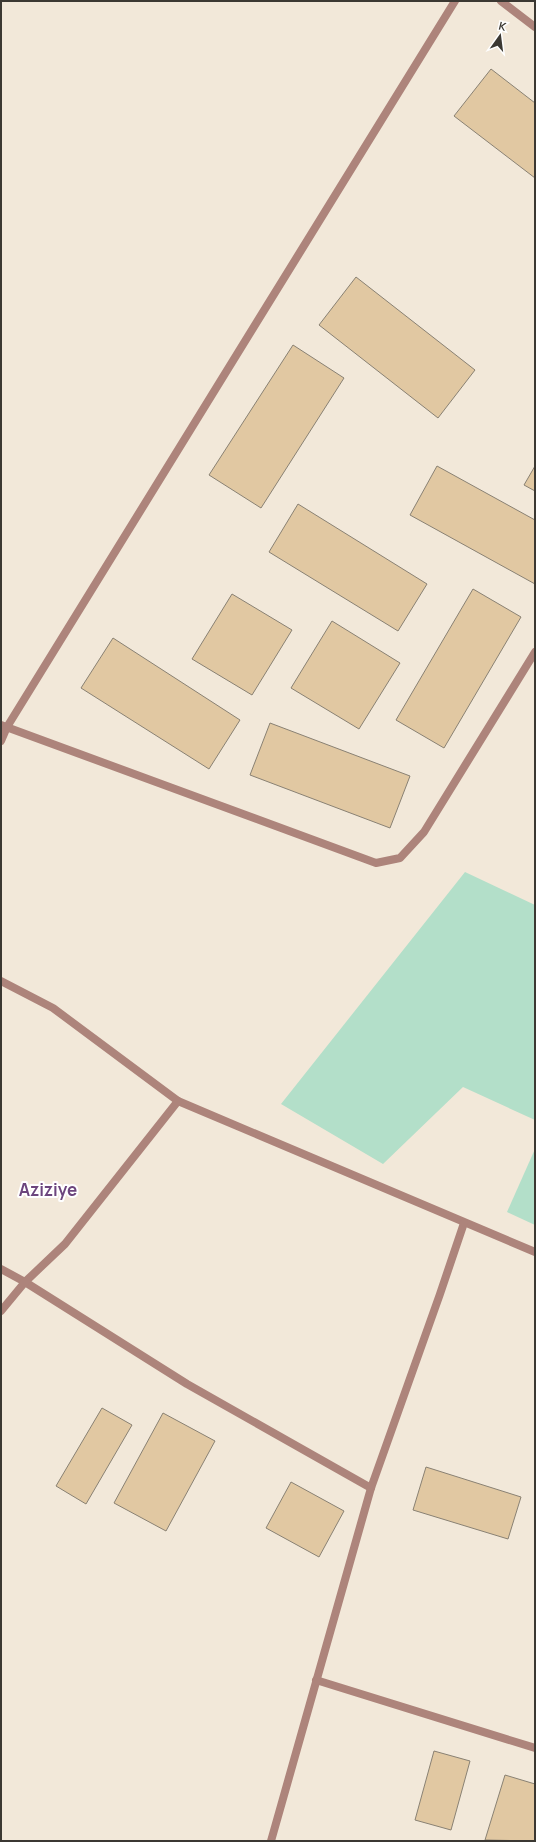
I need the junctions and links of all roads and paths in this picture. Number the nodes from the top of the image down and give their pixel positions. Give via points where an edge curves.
1 (455, 1) edge
2 (500, 1) edge
3 (535, 27) edge
4 (535, 652) edge
5 (4, 726) edge
6 (1, 741) edge
7 (1, 981) edge
8 (178, 1101) junction
9 (464, 1223) junction
10 (535, 1252) edge
11 (1, 1269) edge
12 (25, 1282) junction
13 (1, 1311) edge
14 (371, 1488) junction
15 (316, 1680) junction
16 (535, 1748) edge
17 (271, 1841) edge

1 - 5 street
2 - 3 street
4 - 5 street via 424,832 400,858 376,863
5 - 6 street
7 - 8 street via 53,1008
8 - 9 street
8 - 12 street via 65,1244
9 - 10 street
9 - 14 street
11 - 12 street
12 - 13 street
12 - 14 street via 187,1384
14 - 15 street
15 - 16 street
15 - 17 street

